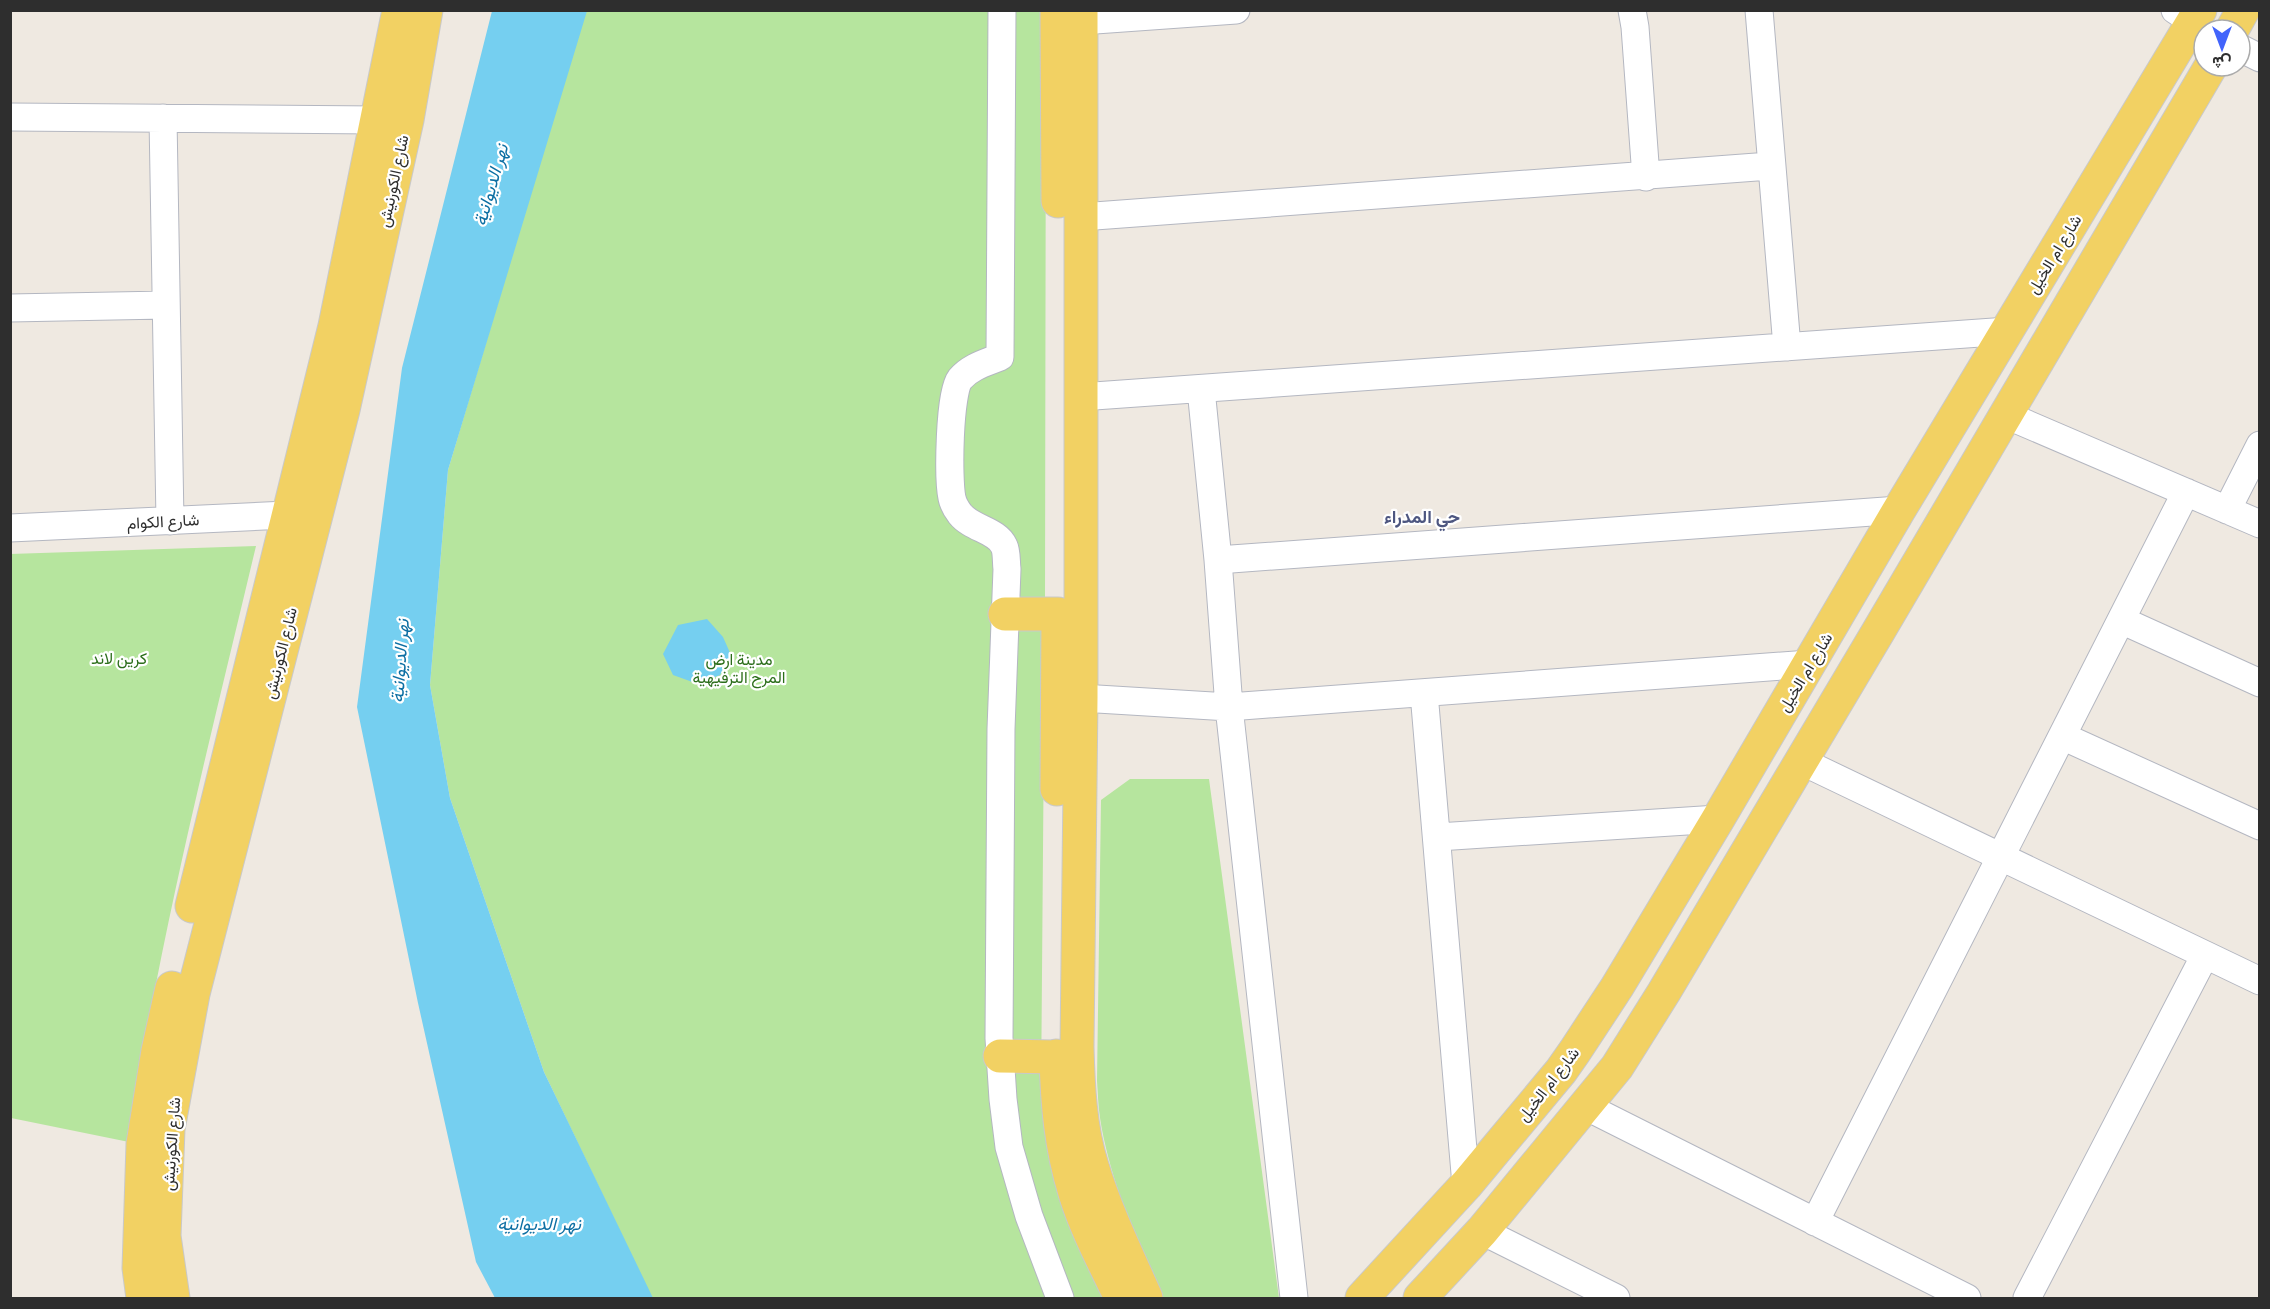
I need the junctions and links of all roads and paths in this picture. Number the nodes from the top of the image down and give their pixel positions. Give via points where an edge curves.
1 (399, 10) edge
2 (426, 10) edge
3 (1002, 10) edge
4 (1236, 10) edge
5 (1632, 10) edge
6 (1758, 10) edge
7 (1073, 14) edge
8 (2189, 14) edge
9 (2204, 78) edge
10 (10, 117) edge
11 (162, 118) junction
12 (378, 120) junction
13 (1770, 166) junction
14 (1646, 177) junction
15 (1080, 217) junction
16 (165, 305) junction
17 (10, 308) edge
18 (2008, 331) junction
19 (1787, 347) junction
20 (1201, 389) junction
21 (1080, 397) junction
22 (2006, 415) junction
23 (2259, 445) edge
24 (2186, 492) junction
25 (1899, 510) junction
26 (2227, 510) junction
27 (302, 514) junction
28 (170, 521) junction
29 (2259, 524) edge
30 (10, 528) edge
31 (1218, 560) junction
32 (1005, 614) junction
33 (1058, 614) junction
34 (2121, 620) junction
35 (1809, 664) junction
36 (2259, 683) edge
37 (1424, 693) junction
38 (1081, 698) junction
39 (1229, 707) junction
40 (2062, 736) junction
41 (1801, 761) junction
42 (1718, 819) junction
43 (2259, 826) edge
44 (1438, 837) junction
45 (2001, 856) junction
46 (2205, 955) junction
47 (2259, 981) edge
48 (1000, 1056) junction
49 (1056, 1057) junction
50 (1585, 1106) junction
51 (1466, 1185) junction
52 (1815, 1222) junction
53 (1482, 1231) junction
54 (1929, 1290) edge
55 (143, 1299) edge
56 (173, 1299) edge
57 (1060, 1299) edge
58 (1121, 1299) edge
59 (1146, 1299) edge
60 (1294, 1299) edge
61 (1362, 1299) edge
62 (1420, 1299) edge
63 (1616, 1299) edge
64 (1967, 1299) edge
65 (2027, 1299) edge

1 - 12 main road, شارع الكورنيش
2 - 27 main road, شارع الكورنيش via 407,120 351,375
3 - 32 street via 1000,357 975,366 959,381 952,399 950,479 952,500 961,515 975,527 993,534 1004,546
4 - 7 street
5 - 14 street
6 - 13 street
7 - 15 main road
7 - 33 main road
8 - 18 main road, شارع ام الخيل
9 - 22 main road
10 - 11 street
11 - 12 street
11 - 16 street
12 - 27 main road, شارع الكورنيش via 335,326
13 - 14 street
13 - 19 street
14 - 15 street
15 - 21 main road
16 - 17 street
16 - 28 street
18 - 19 street
18 - 25 main road, شارع ام الخيل
19 - 20 street
20 - 21 street
20 - 31 street
21 - 38 main road
22 - 24 street
22 - 41 main road
23 - 26 street
24 - 26 street
24 - 34 street
25 - 31 street
25 - 35 main road, شارع ام الخيل
26 - 29 street
27 - 28 street, شارع الكوام
27 - 55 main road, شارع الكورنيش via 225,765 158,1051 143,1144 139,1268
27 - 56 main road, شارع الكورنيش via 196,983 168,1129 164,1236
28 - 30 street, شارع الكوام
31 - 39 street
32 - 33 main road
32 - 48 street
33 - 49 main road
34 - 36 street
34 - 40 street
35 - 37 street
35 - 42 main road, شارع ام الخيل
37 - 39 street
37 - 44 street
38 - 39 street
38 - 59 main road via 1078,1083 1091,1164
39 - 60 street
40 - 43 street
40 - 45 street
41 - 45 street
41 - 50 main road via 1664,992 1617,1066
42 - 44 street
42 - 51 main road, شارع ام الخيل via 1575,1051
44 - 51 street
45 - 46 street
45 - 52 street
46 - 47 street
46 - 65 street
48 - 49 main road
48 - 57 street via 1009,1148
49 - 58 main road via 1061,1135 1076,1195
50 - 52 street
50 - 53 main road
51 - 61 main road, شارع ام الخيل
52 - 54 street
53 - 62 main road
53 - 63 street
54 - 64 street

